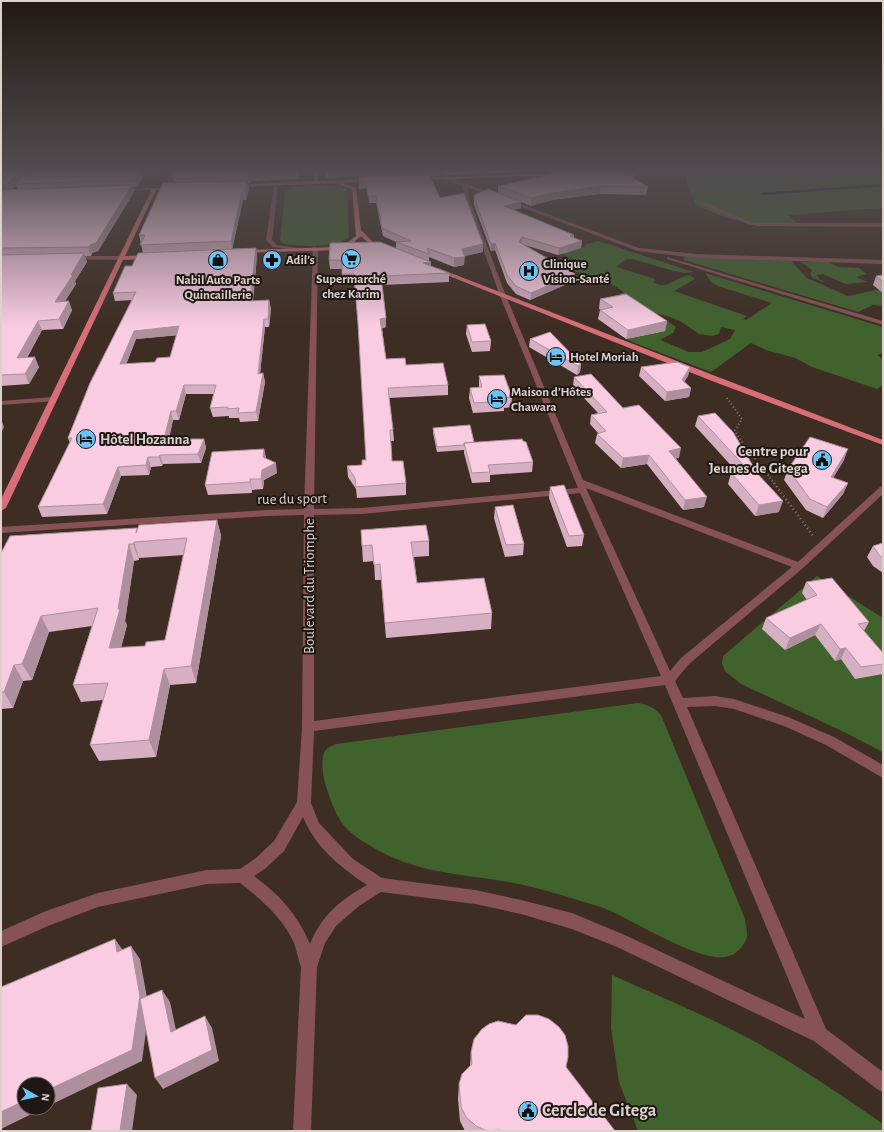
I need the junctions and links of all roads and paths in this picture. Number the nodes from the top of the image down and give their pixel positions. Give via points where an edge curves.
1 (138, 221) edge
2 (271, 221) edge
3 (358, 221) edge
4 (480, 221) edge
5 (563, 221) edge
6 (744, 221) edge
7 (883, 225) edge
8 (359, 231) junction
9 (333, 247) junction
10 (315, 248) junction
11 (353, 248) edge
12 (369, 248) edge
13 (295, 249) junction
14 (638, 249) junction
15 (240, 252) edge
16 (152, 256) edge
17 (62, 258) edge
18 (120, 258) junction
19 (883, 262) edge
20 (431, 267) edge
21 (503, 296) junction
22 (883, 324) edge
23 (715, 379) junction
24 (53, 399) junction
25 (1, 403) edge
26 (883, 443) edge
27 (582, 486) junction
28 (883, 489) edge
29 (1, 508) edge
30 (309, 512) junction
31 (1, 530) edge
32 (820, 545) junction
33 (798, 566) junction
34 (669, 680) junction
35 (679, 703) junction
36 (308, 728) junction
37 (883, 772) edge
38 (304, 803) junction
39 (242, 876) junction
40 (380, 885) junction
41 (1, 939) edge
42 (309, 967) junction
43 (820, 1035) junction
44 (883, 1083) edge
45 (302, 1131) edge

1 - 18 main road
2 - 13 street via 269,240 275,246
3 - 8 main road
4 - 21 street
5 - 14 street
6 - 7 street via 780,226
8 - 9 main road via 357,239
8 - 12 main road via 372,243 386,250
9 - 10 main road
9 - 11 main road
10 - 13 main road
10 - 30 street, Boulevard du Triomphe
13 - 15 main road
14 - 19 street via 696,256
14 - 22 street
16 - 18 main road
17 - 18 street
18 - 24 main road
20 - 21 main road
21 - 23 main road
21 - 27 street
23 - 26 main road
23 - 32 path via 742,419 735,430 737,435
24 - 25 street
24 - 29 main road
27 - 30 street, rue du sport via 362,511
27 - 33 street
27 - 34 street
28 - 32 street
30 - 31 street, rue du sport
30 - 36 street, Boulevard du Triomphe
32 - 33 street
33 - 34 street via 684,661
34 - 35 street
34 - 36 street
35 - 37 street via 715,701 734,704 781,719 830,741
35 - 43 street
36 - 38 street, Boulevard du Triomphe
38 - 39 street, Boulevard du Triomphe via 279,846
38 - 40 street, Boulevard du Triomphe via 314,827 329,845 348,864
39 - 41 street via 207,878 98,900 46,918
39 - 42 street via 276,904 292,924 302,942
40 - 42 street via 357,897 338,913 321,937
40 - 43 street via 521,906 572,921 622,941
42 - 45 street
43 - 44 street

